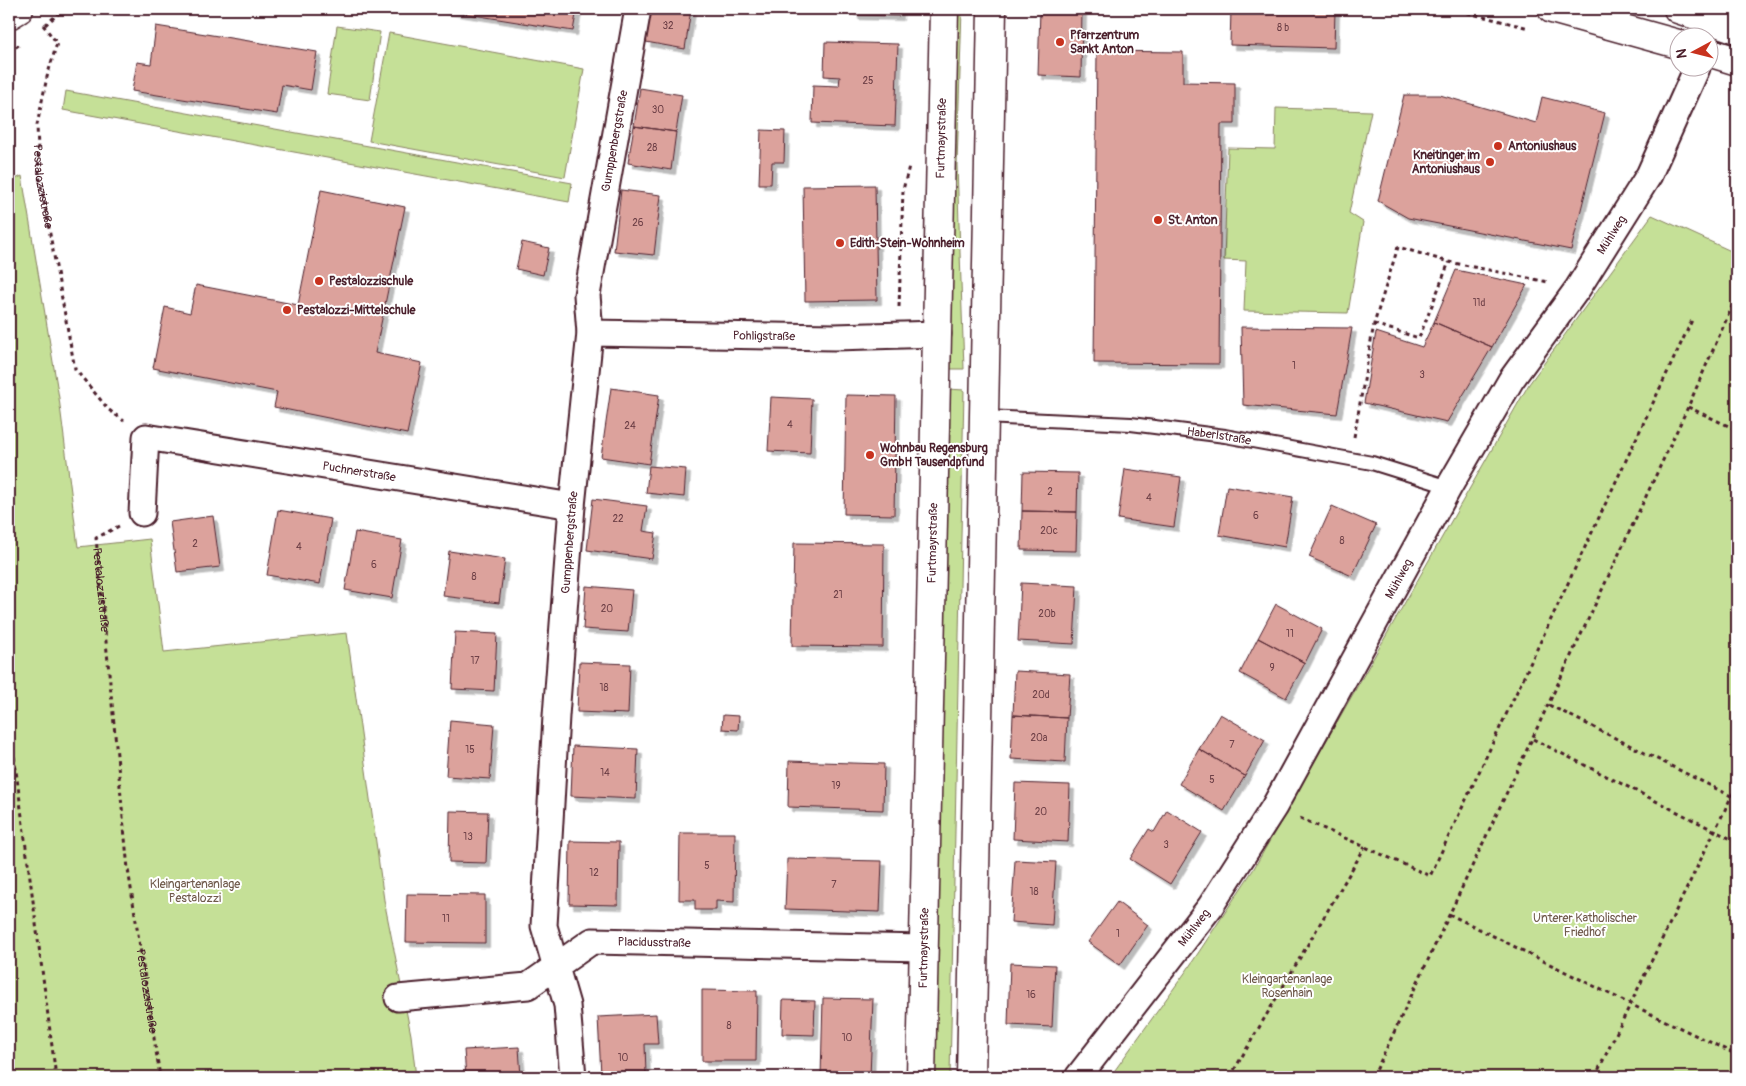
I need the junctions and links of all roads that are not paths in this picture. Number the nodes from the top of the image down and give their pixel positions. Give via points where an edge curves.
1 (19, 9) edge
2 (638, 9) edge
3 (944, 9) edge
4 (992, 9) edge
5 (1552, 9) edge
6 (1678, 9) edge
7 (9, 15) edge
8 (1737, 29) edge
9 (1668, 41) edge
10 (1718, 55) edge
11 (1737, 61) edge
12 (1693, 78) edge
13 (590, 332) junction
14 (938, 334) junction
15 (985, 417) junction
16 (1449, 487) junction
17 (572, 506) junction
18 (142, 513) road end
19 (924, 948) junction
20 (556, 966) junction
21 (398, 998) dead end
22 (572, 1077) edge
23 (921, 1077) edge
24 (971, 1077) edge
25 (1078, 1077) edge

1 - 7 main road
2 - 13 street, Gumppenbergstraße via 587,296
3 - 14 main road, Furtmayrstraße
4 - 15 main road
5 - 9 main road
6 - 8 main road
10 - 11 main road
12 - 16 street, Mühlweg via 1649,175 1578,288 1511,380
13 - 14 street, Pohligstraße via 835,337
13 - 17 street, Gumppenbergstraße
14 - 19 main road, Furtmayrstraße
15 - 16 lane, Haberlstraße via 1131,424 1225,436 1372,463
15 - 24 main road
16 - 25 street, Mühlweg via 1274,807 1210,907
17 - 18 street, Puchnerstraße via 146,437
17 - 20 street, Gumppenbergstraße via 544,926
19 - 20 street, Placidusstraße via 592,941
19 - 23 main road, Furtmayrstraße
20 - 21 street, Placidusstraße via 528,986
20 - 22 street, Gumppenbergstraße via 567,1005

